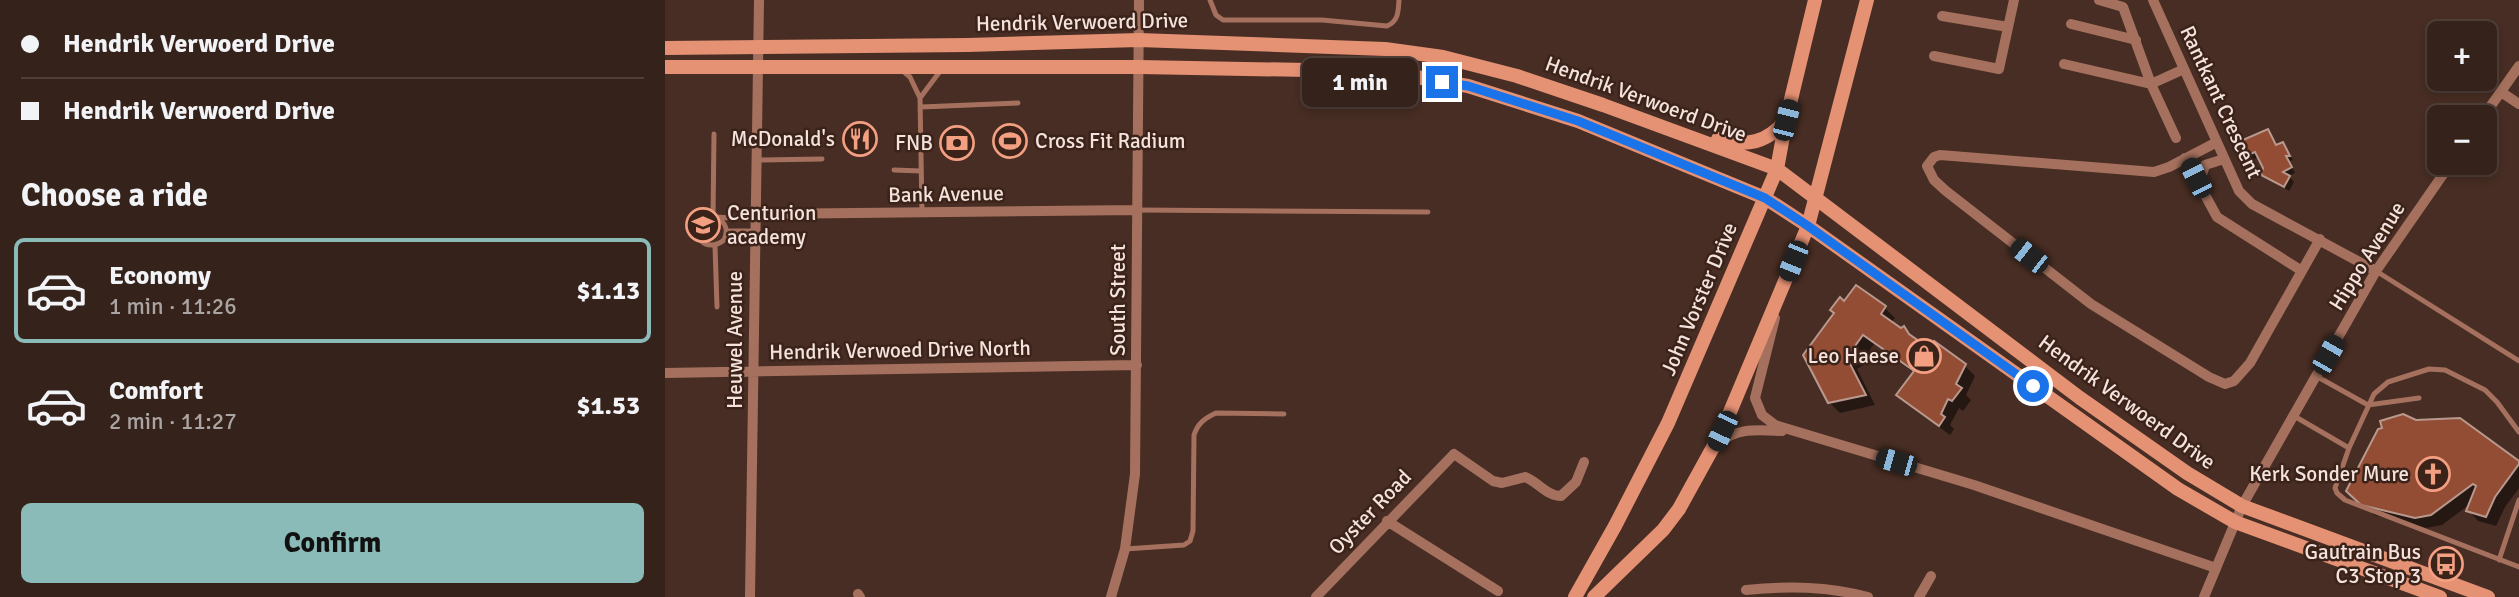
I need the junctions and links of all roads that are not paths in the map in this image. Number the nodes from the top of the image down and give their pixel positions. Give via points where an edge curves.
1 (759, 0) edge
2 (1139, 0) edge
3 (1210, 0) edge
4 (1398, 0) edge
5 (1815, 0) edge
6 (1867, 0) edge
7 (2014, 0) edge
8 (2099, 0) edge
9 (2153, 0) edge
10 (1942, 16) dead end
11 (2071, 24) dead end
12 (2008, 27) junction
13 (1139, 40) junction
14 (2136, 40) junction
15 (759, 46) junction
16 (665, 47) edge
17 (1934, 56) dead end
18 (2064, 64) dead end
19 (898, 66) junction
20 (944, 66) junction
21 (2519, 66) edge
22 (665, 67) edge
23 (1139, 67) junction
24 (759, 68) junction
25 (2184, 69) junction
26 (2151, 84) junction
27 (2501, 92) junction
28 (920, 98) junction
29 (1019, 103) dead end
30 (1603, 104) junction
31 (2519, 104) edge
32 (2492, 105) edge
33 (921, 107) junction
34 (1786, 120) junction
35 (714, 134) dead end
36 (2176, 138) dead end
37 (2217, 142) junction
38 (2185, 158) junction
39 (821, 159) dead end
40 (2224, 159) junction
41 (757, 160) junction
42 (1777, 169) junction
43 (894, 170) dead end
44 (921, 171) junction
45 (2443, 175) edge
46 (2196, 178) junction
47 (1765, 198) junction
48 (1816, 198) junction
49 (1137, 210) junction
50 (1428, 212) dead end
51 (922, 214) junction
52 (716, 217) junction
53 (756, 217) junction
54 (1808, 226) junction
55 (727, 231) junction
56 (755, 231) junction
57 (2320, 239) junction
58 (715, 246) junction
59 (2302, 271) junction
60 (2376, 271) junction
61 (1786, 278) junction
62 (717, 307) dead end
63 (2519, 361) edge
64 (1137, 365) junction
65 (754, 372) junction
66 (665, 373) edge
67 (2316, 376) junction
68 (2419, 398) dead end
69 (2368, 405) junction
70 (1284, 414) dead end
71 (2294, 416) junction
72 (1792, 432) junction
73 (2519, 432) edge
74 (1716, 445) junction
75 (2349, 448) junction
76 (1584, 462) dead end
77 (2519, 500) edge
78 (2242, 506) junction
79 (1387, 521) junction
80 (2235, 522) junction
81 (1125, 549) junction
82 (2499, 560) junction
83 (2519, 567) edge
84 (2216, 568) junction
85 (1931, 576) dead end
86 (1747, 590) dead end
87 (1498, 591) dead end
88 (750, 597) edge
89 (1111, 597) edge
90 (1316, 597) edge
91 (1575, 597) edge
92 (1594, 597) edge
93 (1868, 597) edge
94 (1919, 597) edge
95 (2204, 597) edge
96 (2439, 597) edge
97 (2489, 597) edge

1 - 15 street, Heuwel Avenue
2 - 13 street, South Street
3 - 4 lane via 1223,20 1322,20 1387,26 1398,16
5 - 34 main road, John Vorster Drive
6 - 48 main road
7 - 12 street
8 - 14 street via 2123,7
9 - 25 street, Rantkant Crescent
10 - 12 street
11 - 14 street
12 - 17 street via 1999,69
13 - 15 main road, Hendrik Verwoerd Drive
13 - 23 street, South Street
13 - 30 main road, Hendrik Verwoerd Drive via 1443,57 1517,75
14 - 26 street
15 - 16 main road, Hendrik Verwoerd Drive
15 - 24 street, Heuwel Avenue
18 - 26 street
19 - 20 main road, Hendrik Verwoerd Drive
19 - 24 main road, Hendrik Verwoerd Drive
19 - 28 lane via 910,77
20 - 23 main road, Hendrik Verwoerd Drive
20 - 28 lane
21 - 27 street
22 - 24 main road, Hendrik Verwoerd Drive
23 - 47 main road, Hendrik Verwoerd Drive via 1360,71 1468,86 1578,121
23 - 49 street, South Street
24 - 41 street, Heuwel Avenue
25 - 26 street
25 - 37 street, Rantkant Crescent
26 - 36 street
27 - 31 street
27 - 32 street
28 - 33 lane
29 - 33 lane
30 - 34 main road via 1731,143 1753,143 1772,135
30 - 42 main road, Hendrik Verwoerd Drive
33 - 44 lane
34 - 42 main road, John Vorster Drive
35 - 52 lane
37 - 38 street
37 - 40 street, Rantkant Crescent
38 - 46 street
38 - 59 street via 2154,172 1940,155 1927,166 1946,191 2087,302 2225,384 2250,363
39 - 41 lane
40 - 46 street via 2206,165
40 - 57 street, Rantkant Crescent via 2239,191 2252,204
41 - 53 street, Heuwel Avenue
42 - 47 main road, John Vorster Drive
42 - 48 main road, Hendrik Verwoerd Drive
43 - 44 lane
44 - 51 lane
45 - 60 street, Hippo Avenue
46 - 59 street via 2217,218
47 - 54 main road, Hendrik Verwoerd Drive
47 - 91 main road, John Vorster Drive via 1668,423
48 - 54 main road
48 - 78 main road, Hendrik Verwoerd Drive via 2080,398 2187,474
49 - 50 lane
49 - 51 street, Bank Avenue
49 - 64 street, South Street
51 - 53 street, Bank Avenue
52 - 53 lane
52 - 55 lane
52 - 58 lane via 703,219 697,233 701,242
53 - 56 street, Heuwel Avenue
54 - 61 main road
54 - 80 main road, Hendrik Verwoerd Drive via 2158,475
55 - 56 lane
55 - 58 lane
56 - 65 street, Heuwel Avenue
57 - 59 street
57 - 60 street, Rantkant Crescent
58 - 62 lane
60 - 63 lane
60 - 67 street, Hippo Avenue
61 - 72 street via 1755,398 1762,415
61 - 74 main road
64 - 65 street, Hendrik Verwoed Drive North
64 - 81 street, South Street via 1135,474
65 - 66 street, Hendrik Verwoed Drive North
65 - 88 street, Heuwel Avenue
67 - 69 lane
67 - 71 street, Hippo Avenue
68 - 69 lane
69 - 73 lane via 2378,388 2388,382 2429,369 2445,370 2492,396
69 - 75 lane
70 - 81 lane via 1216,413 1206,418 1194,435 1190,541
71 - 75 lane
71 - 78 street, Hippo Avenue
72 - 74 street via 1741,431
72 - 84 street via 1974,485
74 - 92 main road via 1663,530
75 - 82 lane via 2336,484 2340,497
76 - 79 street, Oyster Road via 1576,482 1561,496 1554,496 1525,477 1493,481 1454,454
77 - 82 lane
78 - 80 street, Hippo Avenue
78 - 97 main road, Hendrik Verwoerd Drive
79 - 87 street
79 - 90 street, Oyster Road
80 - 84 street, Hippo Avenue
80 - 96 main road, Hendrik Verwoerd Drive
81 - 89 street, South Street
82 - 83 lane
84 - 95 street, Hippo Avenue
85 - 94 street
86 - 93 street via 1828,588

